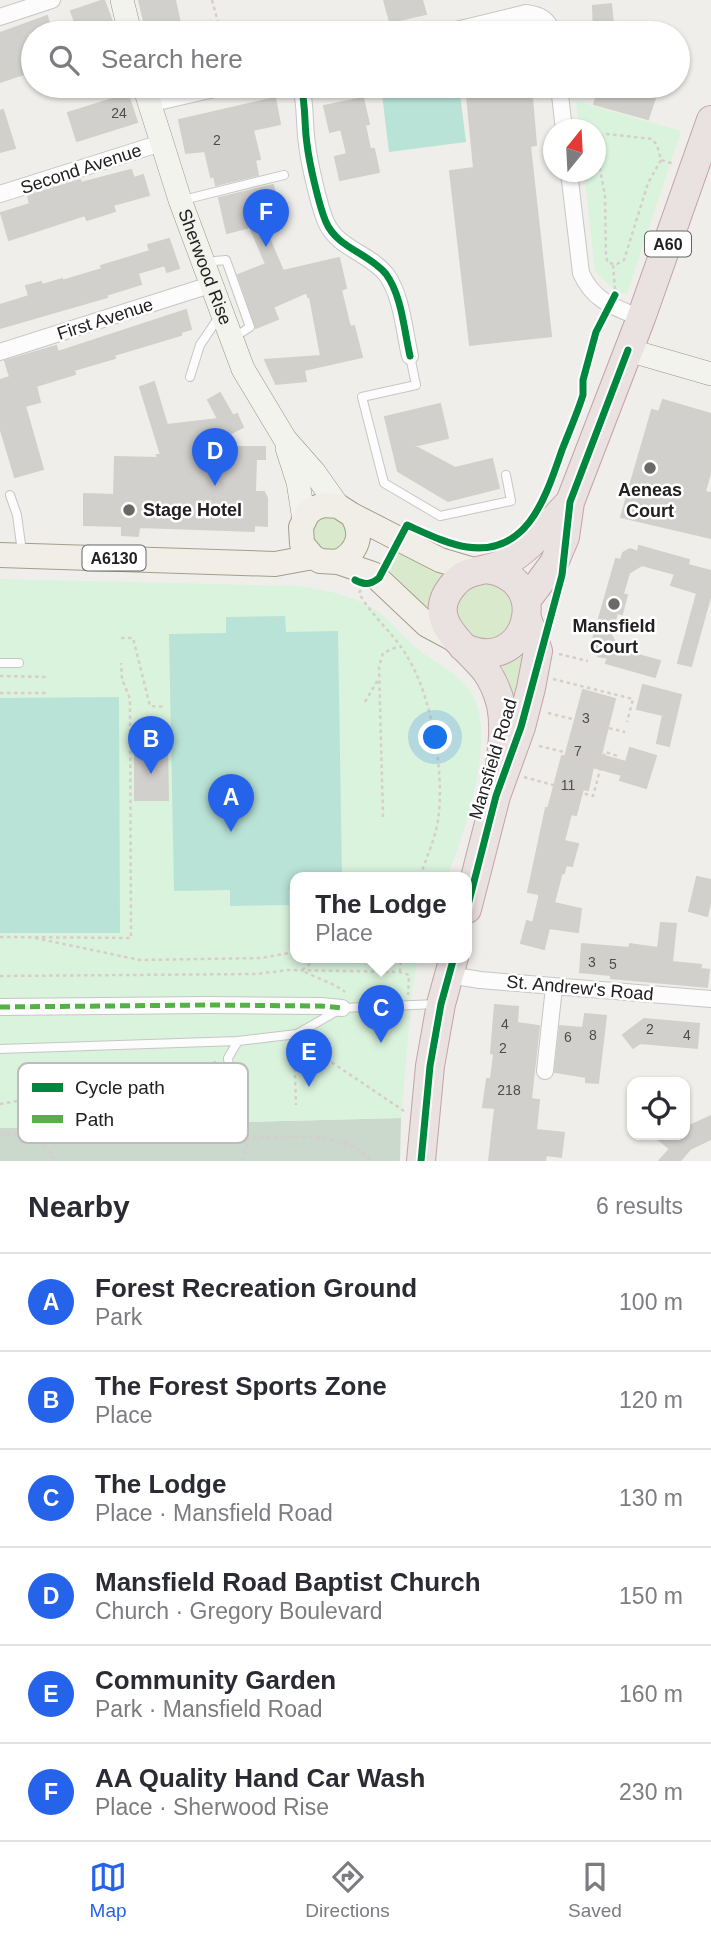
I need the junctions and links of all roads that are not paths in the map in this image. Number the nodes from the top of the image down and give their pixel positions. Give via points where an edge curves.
1 (51, 0) edge
2 (122, 0) edge
3 (0, 17) edge
4 (127, 21) edge
5 (493, 21) edge
6 (546, 21) edge
7 (147, 98) edge
8 (303, 98) edge
9 (560, 98) edge
10 (563, 119) edge
11 (711, 120) edge
12 (161, 143) junction
13 (284, 175) dead end
14 (570, 182) edge
15 (0, 194) edge
16 (180, 200) junction
17 (203, 262) junction
18 (210, 285) junction
19 (221, 314) junction
20 (642, 318) junction
21 (231, 339) junction
22 (628, 350) junction
23 (0, 352) edge
24 (410, 356) joint
25 (711, 374) edge
26 (190, 377) dead end
27 (285, 439) junction
28 (506, 475) dead end
29 (10, 495) dead end
30 (570, 502) junction
31 (345, 510) junction
32 (302, 527) junction
33 (565, 537) junction
34 (11, 555) edge
35 (313, 557) junction
36 (338, 562) junction
37 (229, 563) junction
38 (481, 570) junction
39 (526, 609) junction
40 (459, 644) junction
41 (0, 663) edge
42 (19, 663) dead end
43 (541, 693) junction
44 (496, 796) junction
45 (472, 890) edge
46 (452, 966) edge
47 (554, 987) junction
48 (711, 999) edge
49 (441, 1004) junction
50 (0, 1007) edge
51 (348, 1007) junction
52 (238, 1041) junction
53 (0, 1049) edge
54 (228, 1063) edge
55 (545, 1071) dead end
56 (421, 1161) edge

1 - 3 street
2 - 4 main road
5 - 6 street via 526,13
7 - 12 main road, Sherwood Rise
8 - 24 street via 306,143 326,223 339,240 387,275 396,293
9 - 10 street
11 - 20 highway, Mansfield Road / A60
12 - 15 street, Second Avenue
12 - 16 main road, Sherwood Rise
13 - 16 lane
14 - 20 street via 581,273 587,287
16 - 17 main road, Sherwood Rise
17 - 18 main road, Sherwood Rise
17 - 21 lane via 226,260 234,282 250,327
18 - 19 main road, Sherwood Rise
18 - 23 street, First Avenue
19 - 21 main road, Sherwood Rise
19 - 26 lane via 201,345
20 - 22 highway, Mansfield Road / A60
21 - 27 main road, Sherwood Rise via 255,391
22 - 25 main road
22 - 30 highway, Mansfield Road / A60
24 - 28 lane via 416,385 362,397 384,483 440,516 511,501
27 - 31 main road, Sherwood Rise
27 - 32 main road, Sherwood Rise via 298,482
29 - 34 lane via 17,515
30 - 33 highway, Mansfield Road / A60
30 - 38 highway, Mansfield Road / A60 via 521,551 503,564
31 - 32 main road via 323,505 309,513
31 - 36 main road via 358,530 356,546
31 - 38 main road via 440,560
32 - 35 main road via 302,544
32 - 37 main road, A6130 via 260,553
33 - 39 highway, Mansfield Road / A60
33 - 43 lane
34 - 37 main road, A6130
35 - 36 main road
35 - 37 main road, A6130 via 275,564
36 - 40 main road via 361,568 372,582
38 - 39 highway, Mansfield Road via 510,578 521,589
38 - 40 highway, Mansfield Road via 458,579 446,598 444,618
39 - 40 highway, Mansfield Road via 520,635 501,650 479,653
39 - 43 highway, Mansfield Road via 538,651
40 - 44 highway, Mansfield Road via 494,683 501,707
41 - 42 lane
43 - 44 highway, Mansfield Road via 521,727
44 - 45 highway, Mansfield Road
46 - 47 street, St. Andrew's Road via 480,980
46 - 49 highway
47 - 48 street, St. Andrew's Road
47 - 55 street
49 - 51 lane
49 - 56 highway
50 - 51 street
51 - 52 lane via 298,1034
52 - 53 lane
52 - 54 lane

